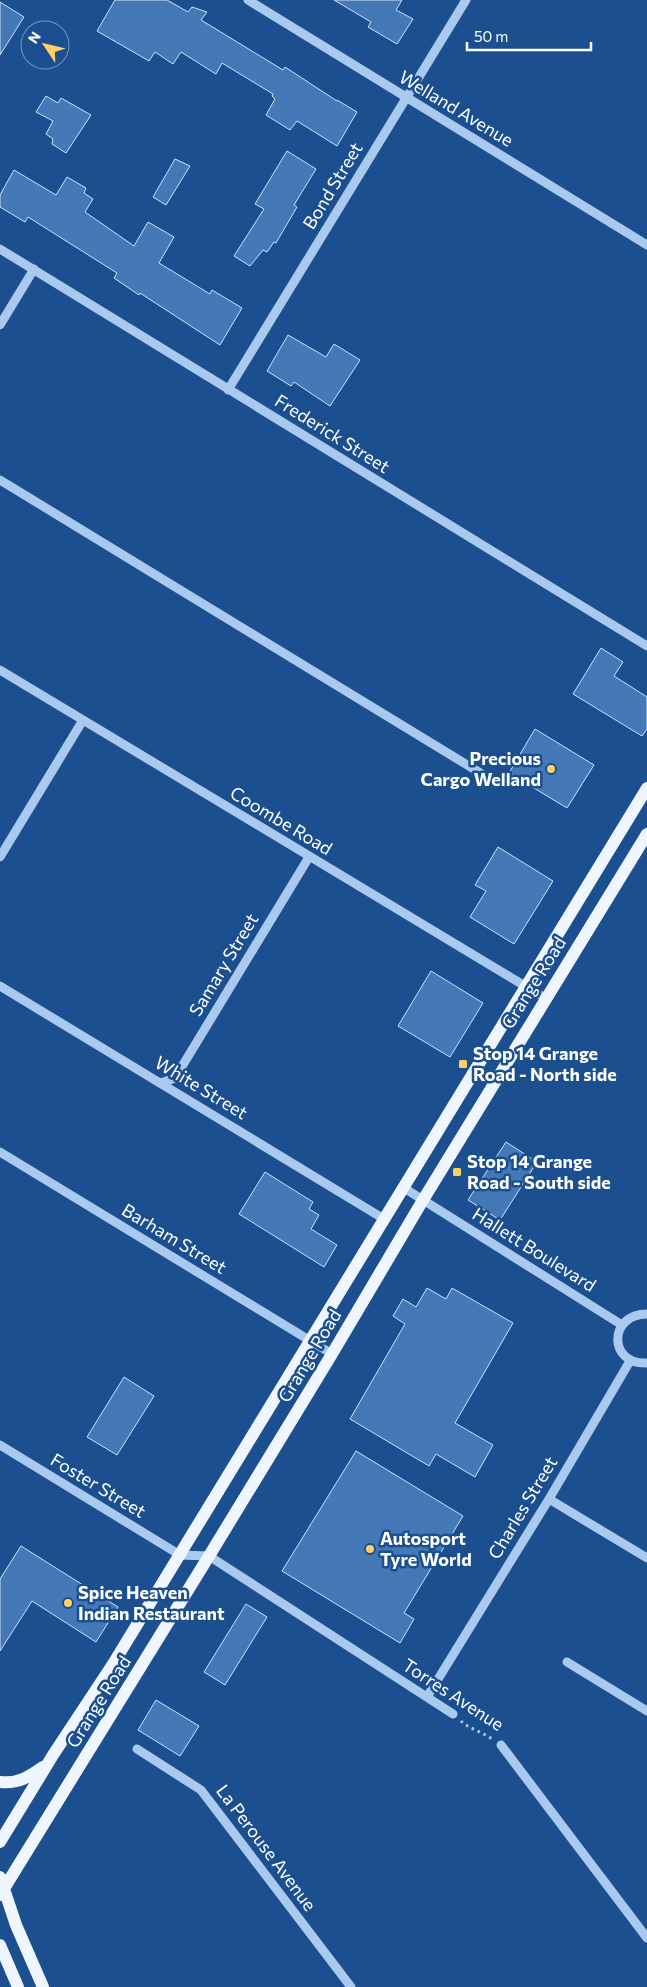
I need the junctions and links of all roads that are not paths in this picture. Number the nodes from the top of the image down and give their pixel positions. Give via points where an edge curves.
1 (248, 0) edge
2 (466, 0) edge
3 (406, 98) junction
4 (647, 244) edge
5 (0, 249) edge
6 (34, 269) junction
7 (0, 325) edge
8 (228, 390) junction
9 (0, 480) edge
10 (647, 646) edge
11 (0, 670) edge
12 (82, 720) junction
13 (482, 774) dead end
14 (647, 788) edge
15 (647, 834) edge
16 (0, 857) edge
17 (309, 857) junction
18 (0, 986) edge
19 (526, 987) junction
20 (545, 998) junction
21 (161, 1083) junction
22 (0, 1152) edge
23 (404, 1188) junction
24 (422, 1200) junction
25 (384, 1219) junction
26 (647, 1314) edge
27 (622, 1324) junction
28 (310, 1341) junction
29 (332, 1354) junction
30 (630, 1361) junction
31 (647, 1363) edge
32 (0, 1445) edge
33 (549, 1499) junction
34 (180, 1555) junction
35 (210, 1556) junction
36 (647, 1558) edge
37 (567, 1662) dead end
38 (427, 1697) junction
39 (647, 1711) edge
40 (453, 1714) road end
41 (501, 1745) road end
42 (137, 1749) dead end
43 (48, 1763) junction
44 (0, 1782) edge
45 (0, 1842) edge
46 (1, 1886) edge
47 (647, 1938) edge
48 (0, 1945) edge
49 (18, 1987) edge
50 (43, 1987) edge
51 (351, 1987) edge

1 - 3 street, Welland Avenue
2 - 3 street, Bond Street
3 - 4 street, Welland Avenue
3 - 8 street, Bond Street
5 - 6 street, Frederick Street
6 - 7 street
6 - 8 street, Frederick Street
8 - 10 street, Frederick Street
9 - 13 street
11 - 12 street, Coombe Road
12 - 16 street
12 - 17 street, Coombe Road
14 - 19 main road, Grange Road
15 - 20 main road, Grange Road
17 - 19 street, Coombe Road
17 - 21 street, Samary Street via 175,1078
18 - 21 street, White Street
19 - 20 street, Coombe Road
19 - 23 main road, Grange Road
20 - 24 main road, Grange Road
21 - 25 street, White Street
22 - 28 street, Barham Street
23 - 24 street, Hallett Boulevard
23 - 25 main road, Grange Road
24 - 27 street, Hallett Boulevard
24 - 29 main road, Grange Road
25 - 28 main road, Grange Road
26 - 27 street via 638,1314
27 - 30 street via 618,1345
28 - 29 street, Barham Street
28 - 34 main road, Grange Road
29 - 35 main road, Grange Road
30 - 31 street
30 - 33 street, Charles Street
32 - 34 street, Foster Street
33 - 36 street
33 - 38 street, Charles Street
34 - 35 street
34 - 43 main road, Grange Road
35 - 38 street, Torres Avenue
35 - 46 main road, Grange Road
37 - 39 street
38 - 40 street, Torres Avenue
41 - 47 street, Torres Avenue
42 - 51 street, La Perouse Avenue via 201,1790
43 - 44 main road via 24,1780
43 - 45 main road, Grange Road
46 - 50 main road
48 - 49 main road

